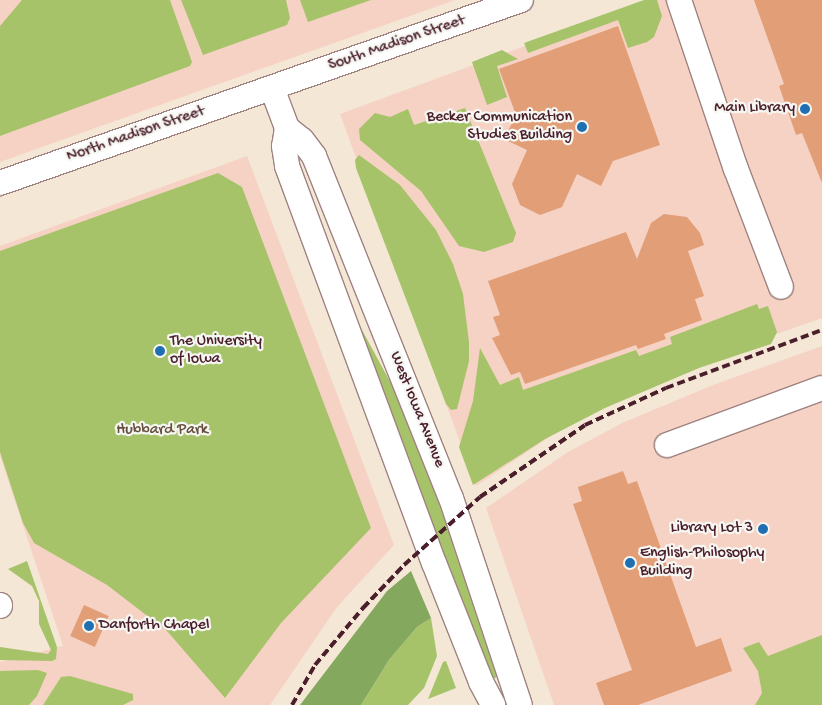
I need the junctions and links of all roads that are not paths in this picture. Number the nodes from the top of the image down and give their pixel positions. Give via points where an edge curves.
1 (521, 0) edge
2 (679, 0) edge
3 (272, 88) junction
4 (287, 128) junction
5 (0, 183) edge
6 (781, 287) dead end
7 (822, 388) edge
8 (667, 445) dead end
9 (493, 705) edge
10 (520, 705) edge

1 - 3 street, South Madison Street
2 - 6 street via 736,169
3 - 4 street, West Iowa Avenue
3 - 5 street, North Madison Street
4 - 9 street, West Iowa Avenue via 284,146 287,166 434,563
4 - 10 street, West Iowa Avenue via 314,156 451,498
7 - 8 street

